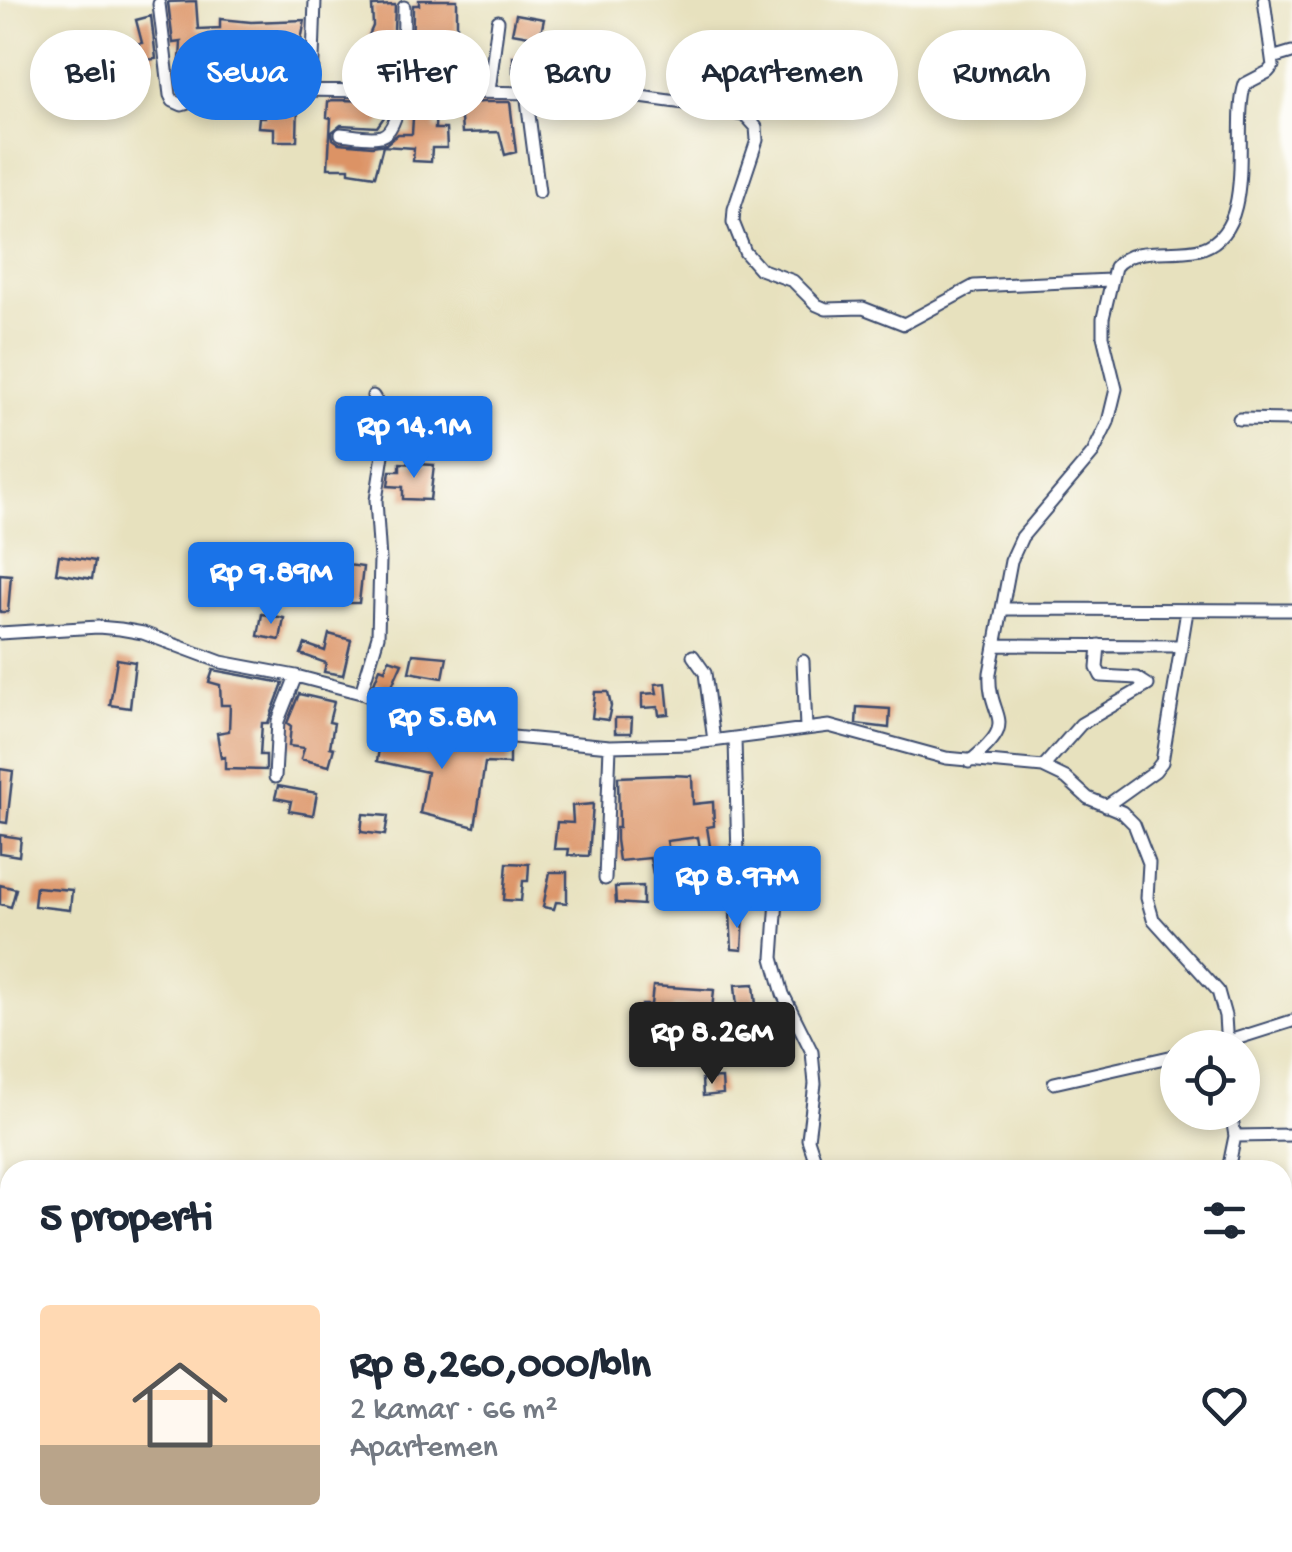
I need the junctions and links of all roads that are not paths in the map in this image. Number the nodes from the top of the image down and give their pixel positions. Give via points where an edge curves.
1 (315, 0) edge
2 (1264, 0) edge
3 (159, 4) dead end
4 (404, 8) dead end
5 (498, 21) dead end
6 (314, 30) edge
7 (403, 30) edge
8 (1292, 52) edge
9 (1272, 58) junction
10 (490, 83) edge
11 (171, 96) edge
12 (646, 98) edge
13 (391, 120) edge
14 (529, 120) edge
15 (342, 134) dead end
16 (538, 192) dead end
17 (1110, 280) junction
18 (373, 396) dead end
19 (1238, 418) dead end
20 (1292, 420) edge
21 (1004, 609) junction
22 (1292, 610) edge
23 (1187, 611) junction
24 (0, 632) edge
25 (996, 645) junction
26 (1100, 645) junction
27 (1181, 646) junction
28 (693, 656) dead end
29 (803, 661) dead end
30 (296, 676) junction
31 (361, 692) junction
32 (806, 728) junction
33 (735, 739) junction
34 (714, 741) junction
35 (610, 746) junction
36 (969, 762) junction
37 (1043, 768) junction
38 (274, 777) dead end
39 (1106, 806) junction
40 (606, 879) dead end
41 (1292, 1021) edge
42 (1226, 1030) edge
43 (1260, 1033) edge
44 (1160, 1058) edge
45 (1054, 1084) dead end
46 (1234, 1130) edge
47 (1292, 1135) edge
48 (1235, 1136) junction
49 (815, 1160) edge
50 (1230, 1160) edge

1 - 6 street
2 - 9 street
3 - 11 street
4 - 7 street
5 - 10 street
8 - 9 street
9 - 17 street via 1268,72 1251,78 1242,91 1235,210 1228,226 1204,247 1124,258
12 - 17 street via 750,119 756,140 734,209 736,234 760,270 793,280 826,309 863,308 904,324 974,286
13 - 15 street via 385,135
14 - 16 street
17 - 21 street via 1103,336 1116,389 1108,422 1092,452 1022,537
18 - 31 street via 384,414 376,500 378,636
19 - 20 street
21 - 23 street
21 - 25 street
22 - 23 street
23 - 27 street
24 - 30 street via 120,628 221,662
25 - 26 street
25 - 36 street via 989,685 1000,726
26 - 27 street
26 - 37 street via 1101,676 1148,684 1081,724
27 - 39 street via 1162,762
28 - 34 street via 705,674
29 - 32 street
30 - 31 street
30 - 38 street via 278,721
31 - 35 street via 469,733
32 - 33 street
32 - 36 street via 842,728
33 - 34 street
33 - 49 street via 738,858 743,871 778,886 773,958 812,1052 816,1084 808,1139
34 - 35 street
35 - 40 street
36 - 37 street
37 - 39 street
39 - 42 street via 1134,824 1149,863 1152,919 1218,991
41 - 43 street
44 - 45 street
46 - 48 street
47 - 48 street
48 - 50 street

